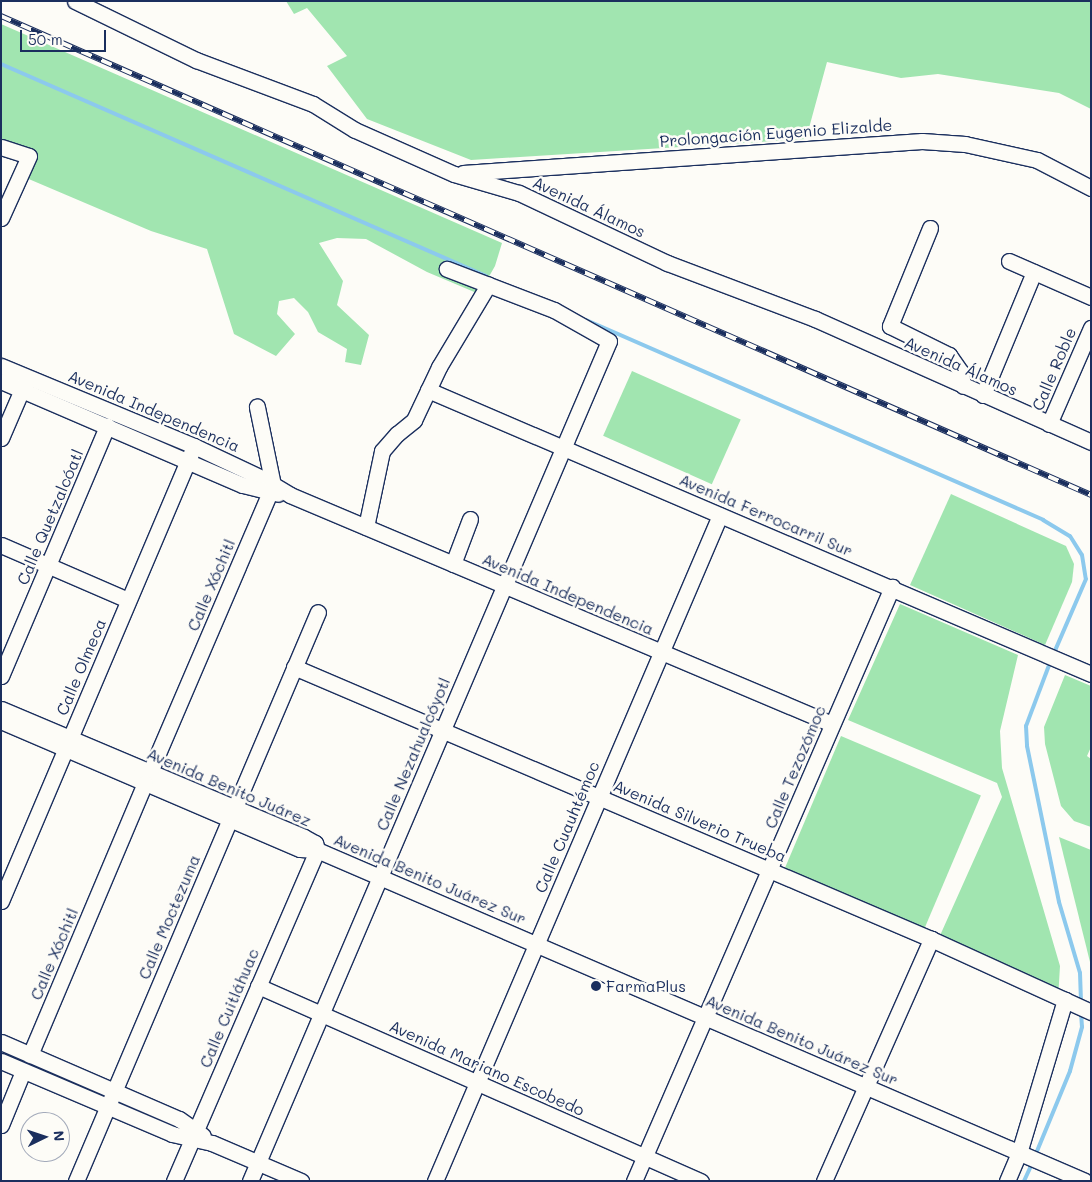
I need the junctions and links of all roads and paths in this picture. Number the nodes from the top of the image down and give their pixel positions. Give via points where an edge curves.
1 (75, 1) edge
2 (1, 147) edge
3 (454, 174) junction
4 (1091, 188) edge
5 (1, 218) edge
6 (930, 228) dead end
7 (1009, 261) dead end
8 (446, 269) dead end
9 (1034, 272) junction
10 (488, 285) junction
11 (1091, 296) edge
12 (1091, 328) edge
13 (1, 366) edge
14 (1, 381) edge
15 (24, 383) junction
16 (963, 386) junction
17 (428, 390) junction
18 (982, 395) junction
19 (257, 407) dead end
20 (1050, 424) junction
21 (107, 426) junction
22 (1, 438) edge
23 (1091, 442) edge
24 (194, 446) junction
25 (563, 447) junction
26 (187, 461) junction
27 (272, 489) junction
28 (720, 515) junction
29 (470, 519) dead end
30 (366, 527) junction
31 (1, 545) edge
32 (453, 564) junction
33 (48, 565) junction
34 (504, 586) junction
35 (892, 587) junction
36 (128, 600) junction
37 (318, 612) dead end
38 (661, 652) junction
39 (294, 667) junction
40 (1091, 674) edge
41 (1, 676) edge
42 (1, 709) edge
43 (1, 721) edge
44 (832, 724) junction
45 (442, 730) junction
46 (68, 743) junction
47 (148, 777) junction
48 (599, 797) junction
49 (233, 814) junction
50 (317, 850) junction
51 (769, 870) junction
52 (380, 876) junction
53 (6, 878) edge
54 (1, 901) edge
55 (931, 939) junction
56 (536, 944) junction
57 (258, 986) junction
58 (1065, 1000) junction
59 (1091, 1012) edge
60 (321, 1014) junction
61 (705, 1017) junction
62 (1, 1042) edge
63 (30, 1055) junction
64 (1, 1062) edge
65 (23, 1071) junction
66 (477, 1082) junction
67 (866, 1086) junction
68 (114, 1091) junction
69 (108, 1106) junction
70 (1, 1125) edge
71 (194, 1135) junction
72 (1022, 1154) junction
73 (645, 1156) junction
74 (258, 1162) junction
75 (76, 1181) edge
76 (174, 1181) edge
77 (250, 1181) edge
78 (301, 1181) edge
79 (435, 1181) edge
80 (634, 1181) edge
81 (701, 1181) edge
82 (824, 1181) edge
83 (1007, 1181) edge
84 (1085, 1181) edge

1 - 3 street, Avenida Álamos via 196,60 313,104 355,130
2 - 5 street via 29,156
3 - 4 street, Prolongación Eugenio Elizalde via 922,141 965,144 1037,160
3 - 16 street, Avenida Álamos via 519,193 667,263 815,319
6 - 16 street via 890,326 948,355 961,372
7 - 9 street
8 - 10 street
9 - 11 street
9 - 18 street
10 - 17 street via 474,304
10 - 25 street, Calle Nezahualcóyotl via 554,310 609,341
12 - 20 street, Calle Roble
13 - 15 street, Avenida Independencia
14 - 15 street, Avenida Independencia
15 - 21 street, Avenida Independencia
15 - 22 street
15 - 24 street, Avenida Independencia
16 - 18 street, Avenida Álamos
17 - 25 street, Avenida Ferrocarril Sur
17 - 30 street via 414,420 382,452
18 - 20 street, Avenida Álamos
19 - 27 street
20 - 23 street, Avenida Álamos
21 - 26 street, Avenida Independencia
21 - 33 street, Calle Quetzalcóatl
24 - 26 street, Calle Olmeca
24 - 27 street, Avenida Independencia
25 - 28 street, Avenida Ferrocarril Sur
25 - 34 street, Calle Nezahualcóyotl
26 - 27 street, Avenida Independencia
26 - 36 street, Calle Olmeca
27 - 30 street, Avenida Independencia
27 - 47 street, Calle Xóchitl
28 - 35 street, Avenida Ferrocarril Sur
28 - 38 street, Calle Cuauhtémoc
29 - 32 street
30 - 32 street, Avenida Independencia
31 - 33 street
32 - 34 street, Avenida Independencia
33 - 36 street
33 - 41 street, Calle Quetzalcóatl
34 - 38 street, Avenida Independencia
34 - 45 street, Calle Nezahualcóyotl
35 - 40 street, Avenida Ferrocarril Sur
35 - 44 street, Calle Tezozómoc
36 - 46 street, Calle Olmeca
37 - 39 street, Calle Moctezuma
38 - 44 street, Avenida Independencia
38 - 48 street, Calle Cuauhtémoc
39 - 45 street, Avenida Silverio Trueba
39 - 49 street, Calle Moctezuma
42 - 46 street, Avenida Benito Juárez
43 - 46 street, Avenida Benito Juárez
44 - 51 street, Calle Tezozómoc
45 - 48 street, Avenida Silverio Trueba
45 - 52 street, Calle Nezahualcóyotl
46 - 47 street, Avenida Benito Juárez
46 - 53 street, Calle Olmeca
47 - 49 street, Avenida Benito Juárez
47 - 63 street, Calle Xóchitl
48 - 51 street, Avenida Silverio Trueba
48 - 56 street, Calle Cuauhtémoc
49 - 50 street, Avenida Benito Juárez via 310,840
49 - 68 street, Calle Moctezuma
50 - 52 street, Avenida Benito Juárez Sur
50 - 57 street, Calle Cuitláhuac
51 - 55 street, Avenida Silverio Trueba
51 - 61 street, Calle Tezozómoc
52 - 56 street, Avenida Benito Juárez Sur
52 - 60 street, Calle Nezahualcóyotl
53 - 54 street, Calle Olmeca
55 - 58 street, Avenida Silverio Trueba
55 - 67 street
56 - 61 street, Avenida Benito Juárez Sur
56 - 66 street, Calle Cuauhtémoc
57 - 60 street, Avenida Mariano Escobedo
57 - 71 street, Calle Cuitláhuac
58 - 59 street, Avenida Silverio Trueba
58 - 72 street
60 - 66 street, Avenida Mariano Escobedo
60 - 74 street, Calle Nezahualcóyotl
61 - 67 street, Avenida Benito Juárez Sur
61 - 73 street, Calle Tezozómoc
62 - 63 street
63 - 68 street
64 - 65 street
65 - 69 street
65 - 70 street
66 - 73 street, Avenida Mariano Escobedo
66 - 79 street, Calle Cuauhtémoc
67 - 72 street, Avenida Benito Juárez Sur
67 - 82 street
68 - 69 street, Calle Moctezuma
68 - 71 street via 179,1119
69 - 71 street
69 - 75 street, Calle Moctezuma
71 - 74 street
71 - 76 street, Calle Cuitláhuac
72 - 83 street
72 - 84 street
73 - 80 street, Calle Tezozómoc
73 - 81 street, Avenida Mariano Escobedo
74 - 77 street, Calle Nezahualcóyotl
74 - 78 street

